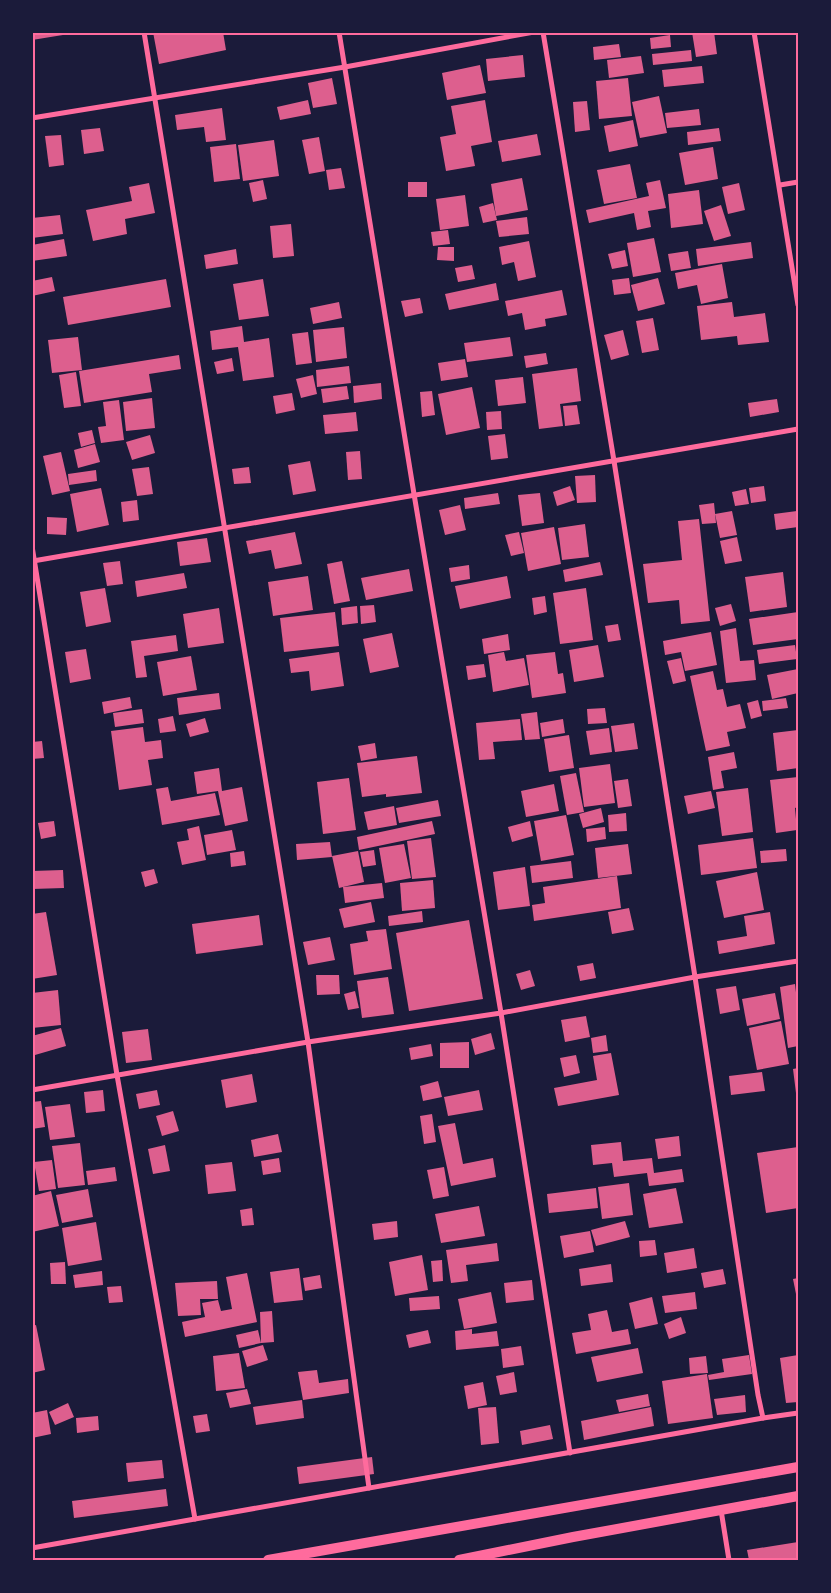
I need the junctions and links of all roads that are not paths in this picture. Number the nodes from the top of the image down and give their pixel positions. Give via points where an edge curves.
1 (144, 32) edge
2 (339, 32) edge
3 (534, 32) edge
4 (543, 32) edge
5 (754, 32) edge
6 (345, 67) junction
7 (155, 98) junction
8 (32, 118) edge
9 (798, 182) edge
10 (780, 185) junction
11 (798, 305) edge
12 (798, 429) edge
13 (614, 461) junction
14 (414, 494) junction
15 (224, 527) junction
16 (32, 546) edge
17 (34, 561) edge
18 (798, 962) edge
19 (695, 977) junction
20 (501, 1012) junction
21 (308, 1042) junction
22 (116, 1075) junction
23 (32, 1090) edge
24 (798, 1413) edge
25 (764, 1418) junction
26 (570, 1452) junction
27 (798, 1467) edge
28 (369, 1488) junction
29 (798, 1496) edge
30 (721, 1510) junction
31 (195, 1519) junction
32 (32, 1548) edge
33 (472, 1559) edge
34 (268, 1560) edge
35 (459, 1560) edge
36 (729, 1560) edge

1 - 7 street
2 - 6 street
3 - 6 street
4 - 13 street
5 - 10 street
6 - 7 street
6 - 14 street
7 - 8 street
7 - 15 street
9 - 10 street
10 - 11 street
12 - 13 street
13 - 14 street
13 - 19 street
14 - 15 street
14 - 20 street
15 - 17 street
15 - 21 street
16 - 17 street
17 - 22 street
18 - 19 street
19 - 20 street
19 - 25 street
20 - 21 street
20 - 26 street
21 - 22 street
21 - 28 street
22 - 23 street
22 - 31 street
24 - 25 street
25 - 26 street
26 - 28 street
27 - 34 main road
28 - 31 street
29 - 30 main road
30 - 33 main road
30 - 36 street
31 - 32 street
33 - 35 main road

